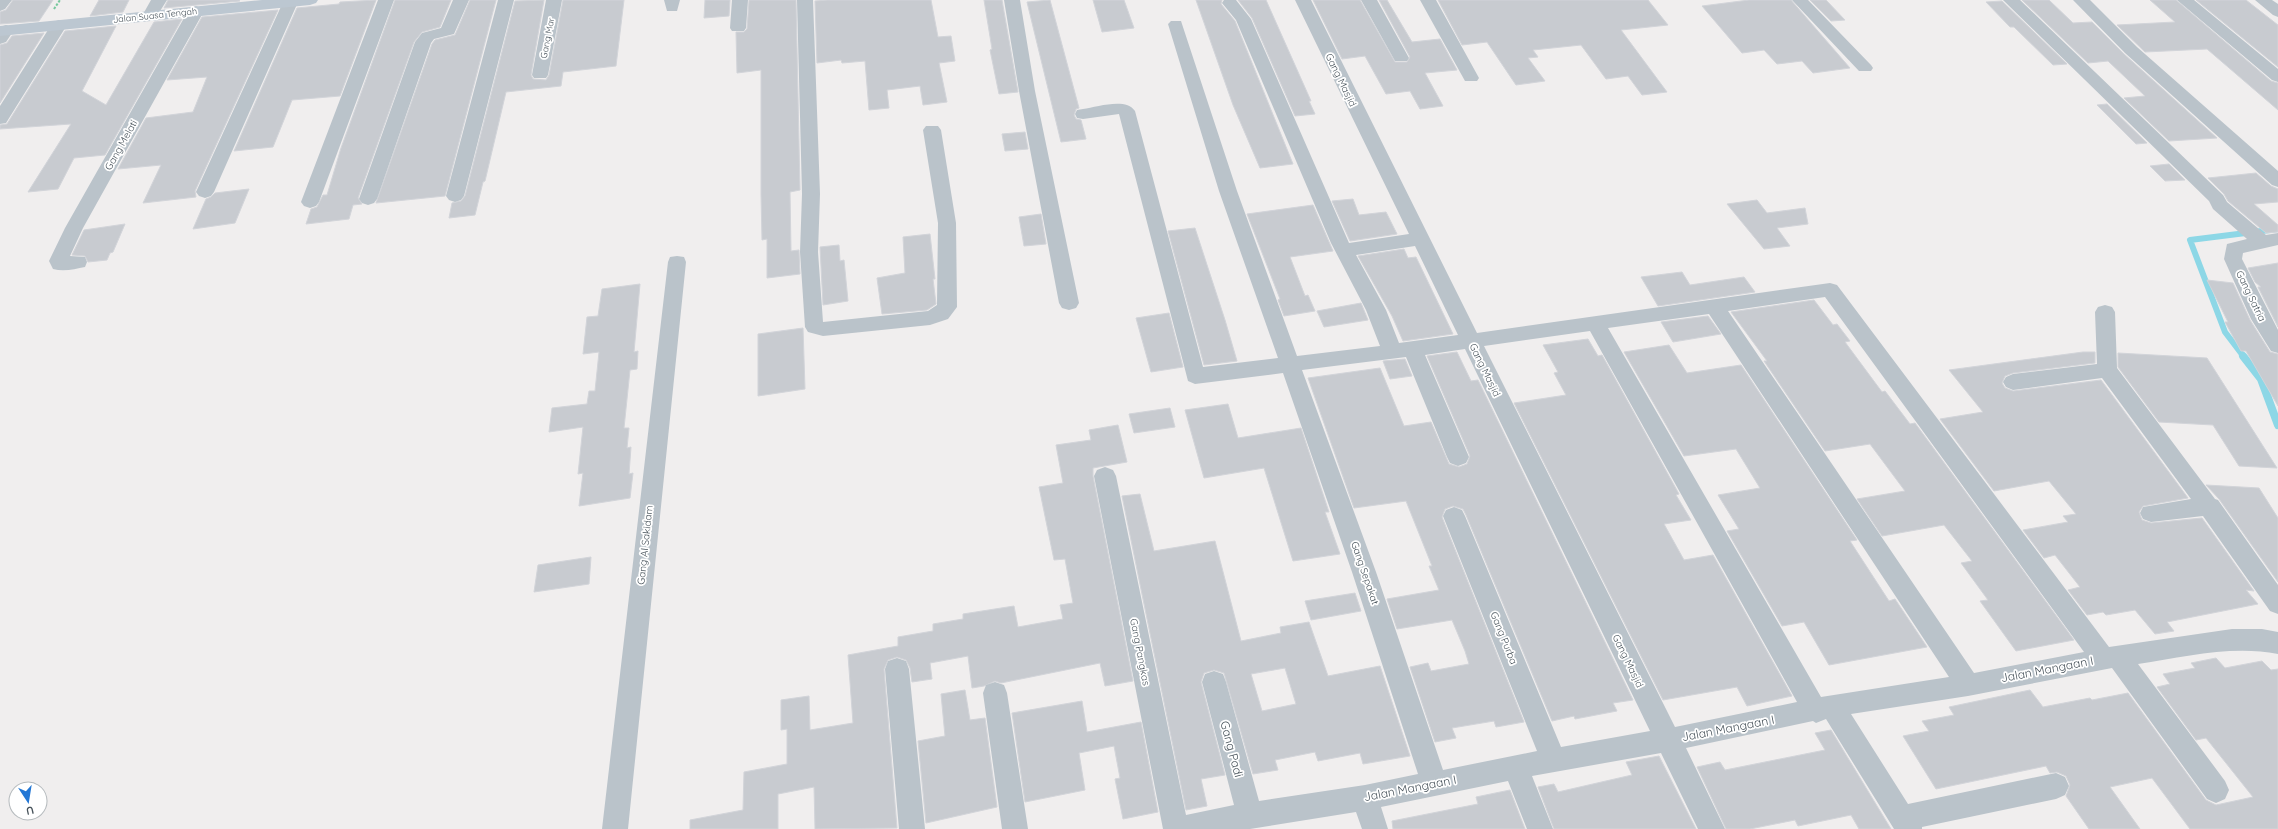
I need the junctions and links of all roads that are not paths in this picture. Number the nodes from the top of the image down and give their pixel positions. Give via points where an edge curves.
1 (4, 0) edge
2 (159, 0) edge
3 (310, 0) edge
4 (386, 0) edge
5 (461, 0) edge
6 (506, 0) edge
7 (554, 0) edge
8 (740, 0) edge
9 (805, 0) edge
10 (1012, 0) edge
11 (1303, 0) edge
12 (1369, 0) edge
13 (1428, 0) edge
14 (1800, 0) edge
15 (2011, 0) edge
16 (2080, 0) edge
17 (2184, 0) edge
18 (2264, 0) edge
19 (290, 2) junction
20 (1230, 2) dead end
21 (244, 3) edge
22 (0, 6) edge
23 (196, 11) junction
24 (2278, 12) edge
25 (150, 16) junction
26 (1176, 24) dead end
27 (59, 25) junction
28 (738, 28) dead end
29 (2, 33) edge
30 (1401, 58) dead end
31 (1864, 68) dead end
32 (540, 76) dead end
33 (2278, 77) edge
34 (1471, 78) dead end
35 (1083, 114) dead end
36 (0, 119) edge
37 (932, 130) dead end
38 (2278, 181) edge
39 (205, 192) dead end
40 (455, 196) dead end
41 (368, 199) dead end
42 (310, 202) dead end
43 (2262, 237) edge
44 (1420, 240) junction
45 (1345, 250) junction
46 (78, 262) dead end
47 (677, 262) dead end
48 (1069, 303) dead end
49 (1714, 306) junction
50 (2104, 312) dead end
51 (1595, 323) junction
52 (1470, 340) junction
53 (2278, 346) edge
54 (1413, 349) junction
55 (1392, 351) junction
56 (1291, 364) junction
57 (2107, 370) junction
58 (2013, 382) dead end
59 (1458, 457) dead end
60 (1105, 476) dead end
61 (2210, 506) junction
62 (2151, 513) dead end
63 (1454, 516) dead end
64 (2278, 604) edge
65 (2278, 643) edge
66 (2111, 657) junction
67 (897, 668) dead end
68 (1214, 682) dead end
69 (1968, 685) junction
70 (995, 693) dead end
71 (1824, 708) junction
72 (1668, 740) junction
73 (1554, 760) junction
74 (1515, 767) junction
75 (1434, 784) junction
76 (2056, 786) dead end
77 (2216, 790) dead end
78 (1365, 798) junction
79 (1250, 816) junction
80 (1906, 824) edge
81 (615, 829) edge
82 (912, 829) edge
83 (1015, 829) edge
84 (1176, 829) edge
85 (1180, 829) edge
86 (1375, 829) edge
87 (1540, 829) edge
88 (1712, 829) edge

1 - 22 street
2 - 25 street
3 - 19 street, Jalan Suasa Tengah
4 - 42 street
5 - 41 street via 448,31 428,36 423,42
6 - 40 street
7 - 32 street, Gang Mar
8 - 28 street
9 - 37 street via 811,194 809,252 815,327 824,329 930,318 941,314 947,307 947,223
10 - 48 street via 1027,91
11 - 44 street, Gang Masjid
12 - 30 street
13 - 34 street
14 - 31 street
15 - 43 street via 2217,199 2220,205
16 - 38 street via 2131,50
17 - 33 street
18 - 24 street
19 - 21 street, Jalan Suasa Tengah
19 - 39 street
20 - 45 street via 1243,19
21 - 23 street, Jalan Suasa Tengah
23 - 25 street, Jalan Suasa Tengah
23 - 46 street, Gang Melati via 74,228 58,262
25 - 27 street, Jalan Suasa Tengah
26 - 56 street, Gang Sepakat via 1228,191
27 - 29 street, Jalan Suasa Tengah
27 - 36 street
35 - 56 street via 1122,109 1127,111 1195,376
43 - 53 street, Gang Satria via 2234,249 2233,259 2261,319
44 - 45 street
44 - 52 street, Gang Masjid
45 - 55 street via 1376,310
47 - 81 street, Gang Al Sakidam
49 - 51 street
49 - 66 street via 1830,290
49 - 69 street
50 - 57 street
51 - 52 street
51 - 71 street
52 - 54 street
52 - 72 street, Gang Masjid
54 - 55 street
54 - 59 street
55 - 56 street
56 - 75 street, Gang Sepakat via 1364,572
57 - 58 street
57 - 61 street
60 - 84 street, Gang Pangkas
61 - 62 street
61 - 64 street
63 - 73 street, Gang Purba
65 - 66 street, Jalan Mangaan I via 2232,640
66 - 69 street, Jalan Mangaan I
66 - 77 street
67 - 82 street
68 - 79 street, Gang Padi
69 - 71 street, Jalan Mangaan I
70 - 83 street
71 - 72 street, Jalan Mangaan I
71 - 80 street
72 - 73 street, Jalan Mangaan I
72 - 88 street, Gang Masjid
73 - 74 street, Jalan Mangaan I
74 - 75 street, Jalan Mangaan I
74 - 87 street
75 - 78 street, Jalan Mangaan I
76 - 80 street
78 - 79 street, Jalan Mangaan I
78 - 86 street
79 - 85 street, Jalan Mangaan I

